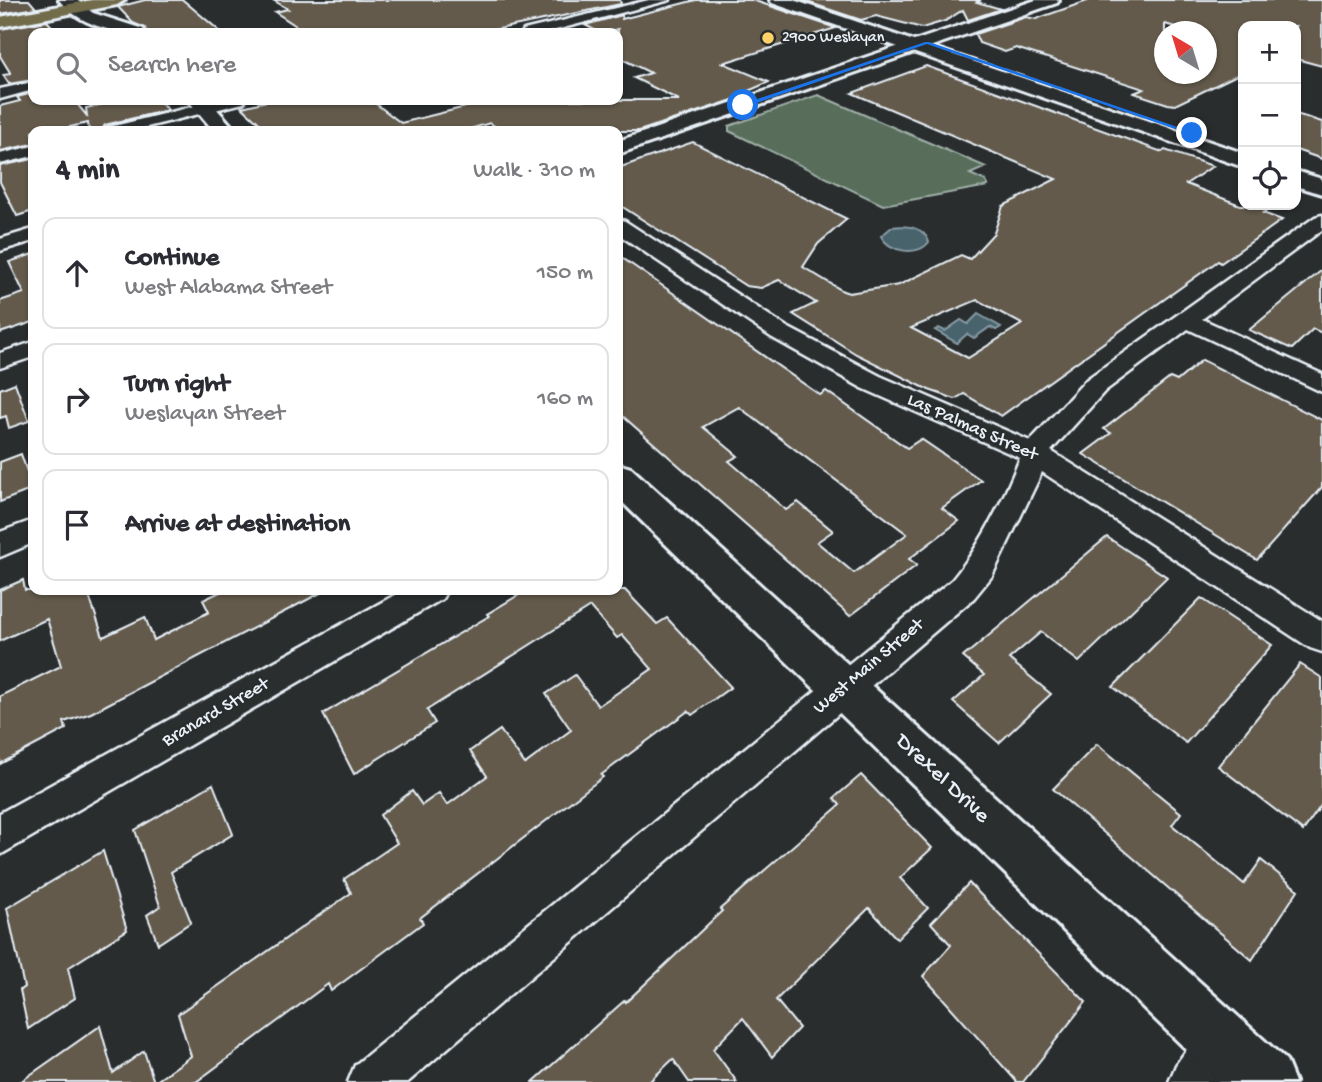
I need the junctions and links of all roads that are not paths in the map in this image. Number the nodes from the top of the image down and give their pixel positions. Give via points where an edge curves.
1 (117, 0) edge
2 (664, 0) edge
3 (779, 0) edge
4 (800, 0) edge
5 (1051, 0) edge
6 (76, 3) edge
7 (0, 19) edge
8 (126, 28) edge
9 (549, 28) edge
10 (921, 45) junction
11 (28, 87) edge
12 (0, 93) edge
13 (199, 105) edge
14 (203, 105) edge
15 (129, 126) edge
16 (222, 126) edge
17 (623, 146) edge
18 (1238, 148) edge
19 (28, 152) edge
20 (1238, 158) edge
21 (0, 159) edge
22 (1301, 170) edge
23 (1322, 177) edge
24 (1301, 180) edge
25 (1322, 187) edge
26 (1322, 221) edge
27 (623, 228) edge
28 (28, 237) edge
29 (0, 245) edge
30 (1187, 320) junction
31 (28, 351) edge
32 (0, 360) edge
33 (1322, 384) edge
34 (1035, 454) junction
35 (623, 484) edge
36 (28, 533) edge
37 (0, 545) edge
38 (422, 595) edge
39 (1322, 638) edge
40 (845, 687) junction
41 (0, 835) edge
42 (1220, 1041) junction
43 (372, 1082) edge
44 (1193, 1082) edge
45 (1264, 1082) edge

1 - 6 main road
2 - 9 street
3 - 10 street
4 - 10 street
5 - 10 street
6 - 7 main road
6 - 8 street via 87,16
10 - 17 street
10 - 18 street
10 - 20 street
11 - 12 street
13 - 15 street
14 - 16 street
19 - 21 street
22 - 23 street
24 - 25 street
26 - 30 street, West Main Street
27 - 34 street, Las Palmas Street via 779,332 871,382
28 - 29 street
30 - 33 street
30 - 34 street, West Main Street via 1096,385
31 - 32 street
34 - 39 street, Las Palmas Street
34 - 40 street, West Main Street via 981,567 963,589
35 - 40 street, Drexel Drive
36 - 37 street
38 - 41 street, Branard Street
40 - 42 street, Drexel Drive
40 - 43 street, West Main Street
42 - 44 street
42 - 45 street, Drexel Drive

